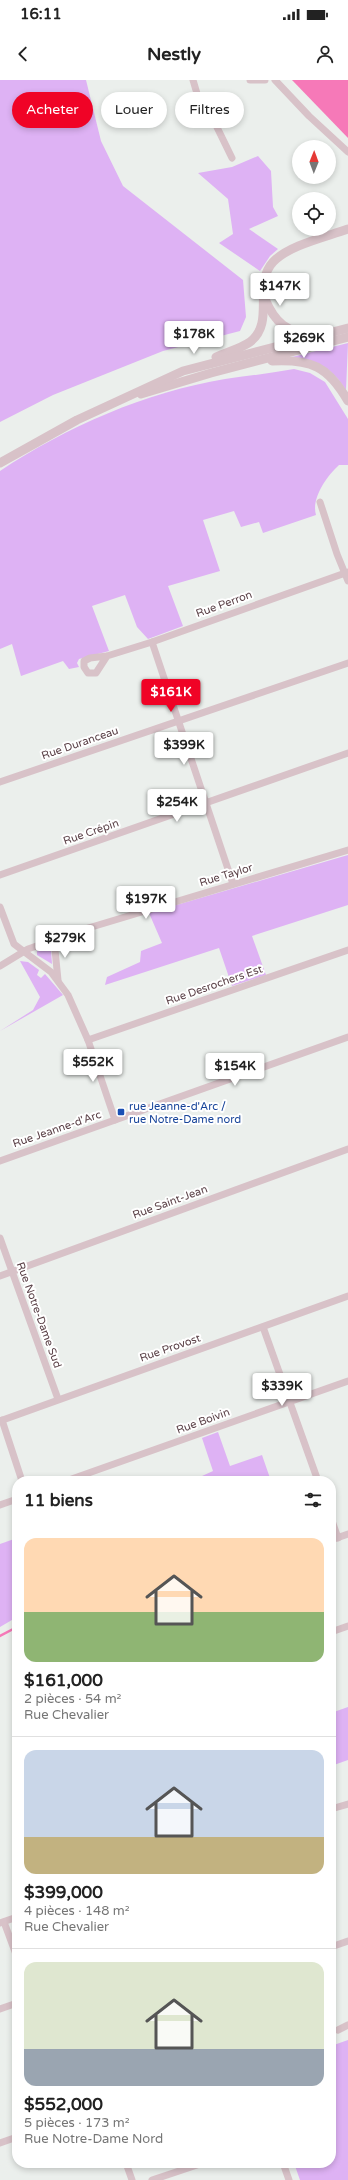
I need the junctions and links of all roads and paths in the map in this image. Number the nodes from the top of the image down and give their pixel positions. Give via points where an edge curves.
1 (193, 80) edge
2 (250, 80) edge
3 (265, 80) edge
4 (275, 80) edge
5 (348, 152) edge
6 (232, 158) dead end
7 (348, 229) edge
8 (263, 294) junction
9 (348, 328) edge
10 (323, 335) junction
11 (348, 337) edge
12 (254, 362) junction
13 (189, 369) junction
14 (348, 401) edge
15 (119, 402) junction
16 (0, 463) edge
17 (320, 502) dead end
18 (346, 573) edge
19 (348, 581) edge
20 (152, 642) junction
21 (108, 656) dead end
22 (348, 663) edge
23 (179, 721) junction
24 (348, 753) edge
25 (0, 782) edge
26 (206, 803) junction
27 (348, 850) edge
28 (0, 875) edge
29 (233, 884) junction
30 (0, 907) edge
31 (54, 940) junction
32 (348, 950) edge
33 (23, 952) junction
34 (0, 966) edge
35 (58, 980) junction
36 (348, 1037) edge
37 (88, 1040) junction
38 (115, 1120) junction
39 (348, 1150) edge
40 (0, 1161) edge
41 (0, 1238) edge
42 (11, 1272) junction
43 (0, 1276) edge
44 (348, 1296) edge
45 (264, 1327) junction
46 (348, 1381) edge
47 (58, 1399) junction
48 (290, 1402) junction
49 (1, 1420) edge
50 (20, 1476) edge
51 (80, 1476) edge
52 (316, 1476) edge
53 (12, 1501) edge
54 (0, 1505) edge
55 (348, 1534) edge
56 (336, 1538) edge
57 (348, 1626) edge
58 (336, 1630) edge
59 (348, 1804) edge
60 (336, 1808) edge
61 (12, 1919) edge
62 (2, 1922) edge
63 (348, 1941) edge
64 (12, 1945) edge
65 (336, 1945) edge
66 (12, 2005) edge
67 (0, 2009) edge
68 (348, 2025) edge
69 (338, 2030) dead end
70 (12, 2139) edge
71 (0, 2143) edge
72 (128, 2168) edge
73 (188, 2168) edge
74 (285, 2168) edge
75 (132, 2180) edge
76 (152, 2180) edge
77 (289, 2180) edge

1 - 6 street via 198,97 212,117
2 - 3 street
4 - 5 street
7 - 8 street via 281,255 266,272
8 - 10 street via 271,313 284,327 301,333
8 - 13 street via 262,322 254,338 241,347
9 - 10 street
10 - 13 street
11 - 12 street
12 - 14 street via 294,360 314,365 336,382
12 - 15 street via 195,377
13 - 15 street via 148,386
15 - 16 street via 77,420
17 - 18 street
18 - 19 street
18 - 20 street, Rue Perron
20 - 21 street, Rue Perron
20 - 23 street
22 - 23 street, Rue Duranceau
23 - 25 street, Rue Duranceau
23 - 26 street
24 - 26 street, Rue Crépin
26 - 28 street, Rue Crépin
26 - 29 street
27 - 29 street, Rue Taylor
29 - 31 street, Rue Taylor
30 - 33 street via 14,944
31 - 33 street, Rue Taylor
31 - 35 street
32 - 37 street, Rue Desrochers Est
33 - 34 street, Rue Taylor
33 - 35 street
35 - 37 street via 75,1008
36 - 38 street, Rue Jeanne-d'Arc
37 - 38 street
38 - 40 street, Rue Jeanne-d'Arc
39 - 42 street, Rue Saint-Jean
41 - 42 street, Rue Notre-Dame Sud
42 - 43 street, Rue Saint-Jean
42 - 47 street, Rue Notre-Dame Sud
44 - 45 street, Rue Provost
45 - 47 street, Rue Provost
45 - 48 street
46 - 48 street, Rue Boivin
47 - 49 street, Rue Provost
48 - 51 street, Rue Boivin
48 - 52 street
49 - 50 street
53 - 54 street
55 - 56 street
57 - 58 street
59 - 60 street
61 - 62 street
62 - 64 street
63 - 65 street
66 - 67 street
68 - 69 street
70 - 71 street
72 - 75 street
73 - 76 street
74 - 77 street

